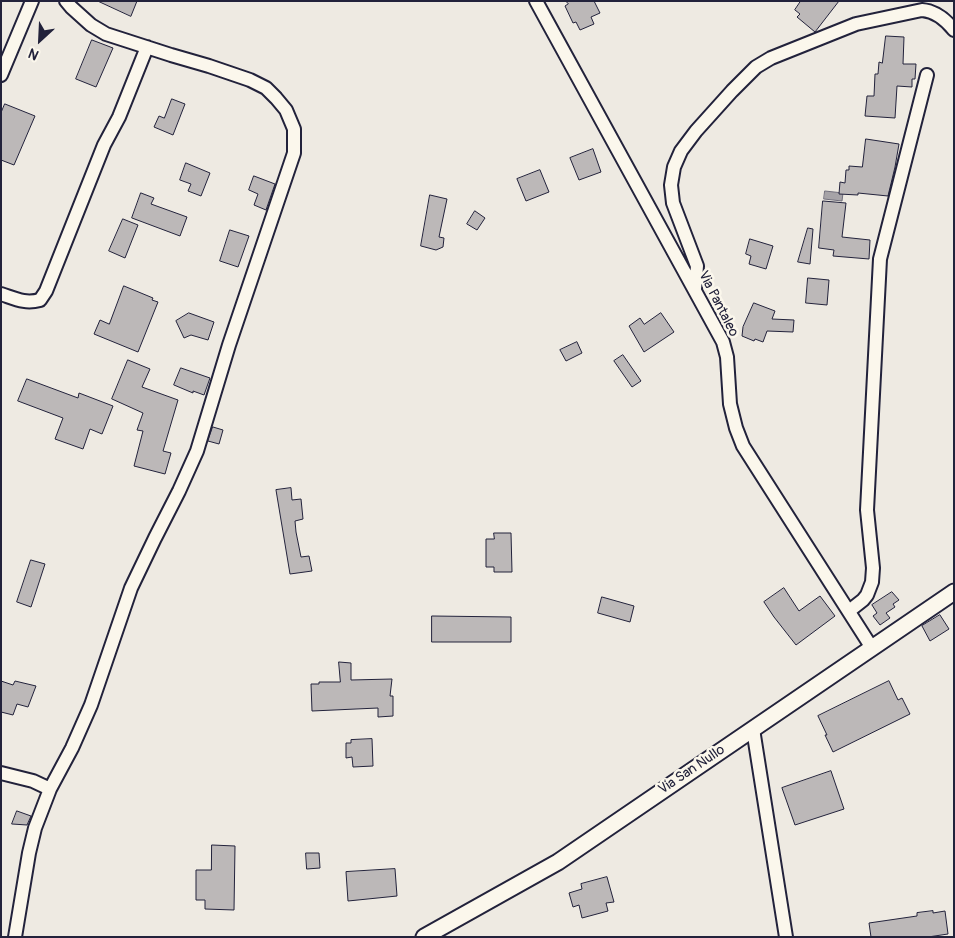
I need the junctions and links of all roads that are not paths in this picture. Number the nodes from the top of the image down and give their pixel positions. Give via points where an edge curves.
1 (32, 1) edge
2 (66, 1) edge
3 (536, 1) edge
4 (954, 30) edge
5 (147, 47) junction
6 (1, 75) edge
7 (927, 75) dead end
8 (695, 289) junction
9 (1, 294) edge
10 (954, 592) edge
11 (849, 611) junction
12 (872, 648) junction
13 (753, 729) junction
14 (1, 773) edge
15 (50, 789) junction
16 (15, 937) edge
17 (424, 937) edge
18 (786, 937) edge

1 - 6 street
2 - 5 street via 98,30
3 - 8 street, Via Pantaleo
4 - 8 street via 939,16 922,10 856,24 771,58 756,67 732,91 696,130 674,167 673,203 697,266
5 - 9 street via 46,291 40,300 31,302
5 - 15 street via 266,88 286,110 294,129 294,153 197,451 131,588 91,705
7 - 11 street via 880,258 867,510 872,582 867,595
8 - 11 street, Via Pantaleo via 723,342 730,404 743,446
10 - 12 street, Via San Nullo
11 - 12 street, Via Pantaleo
12 - 13 street, Via San Nullo
13 - 17 street, Via San Nullo via 558,862
13 - 18 street
14 - 15 street
15 - 16 street via 29,853

